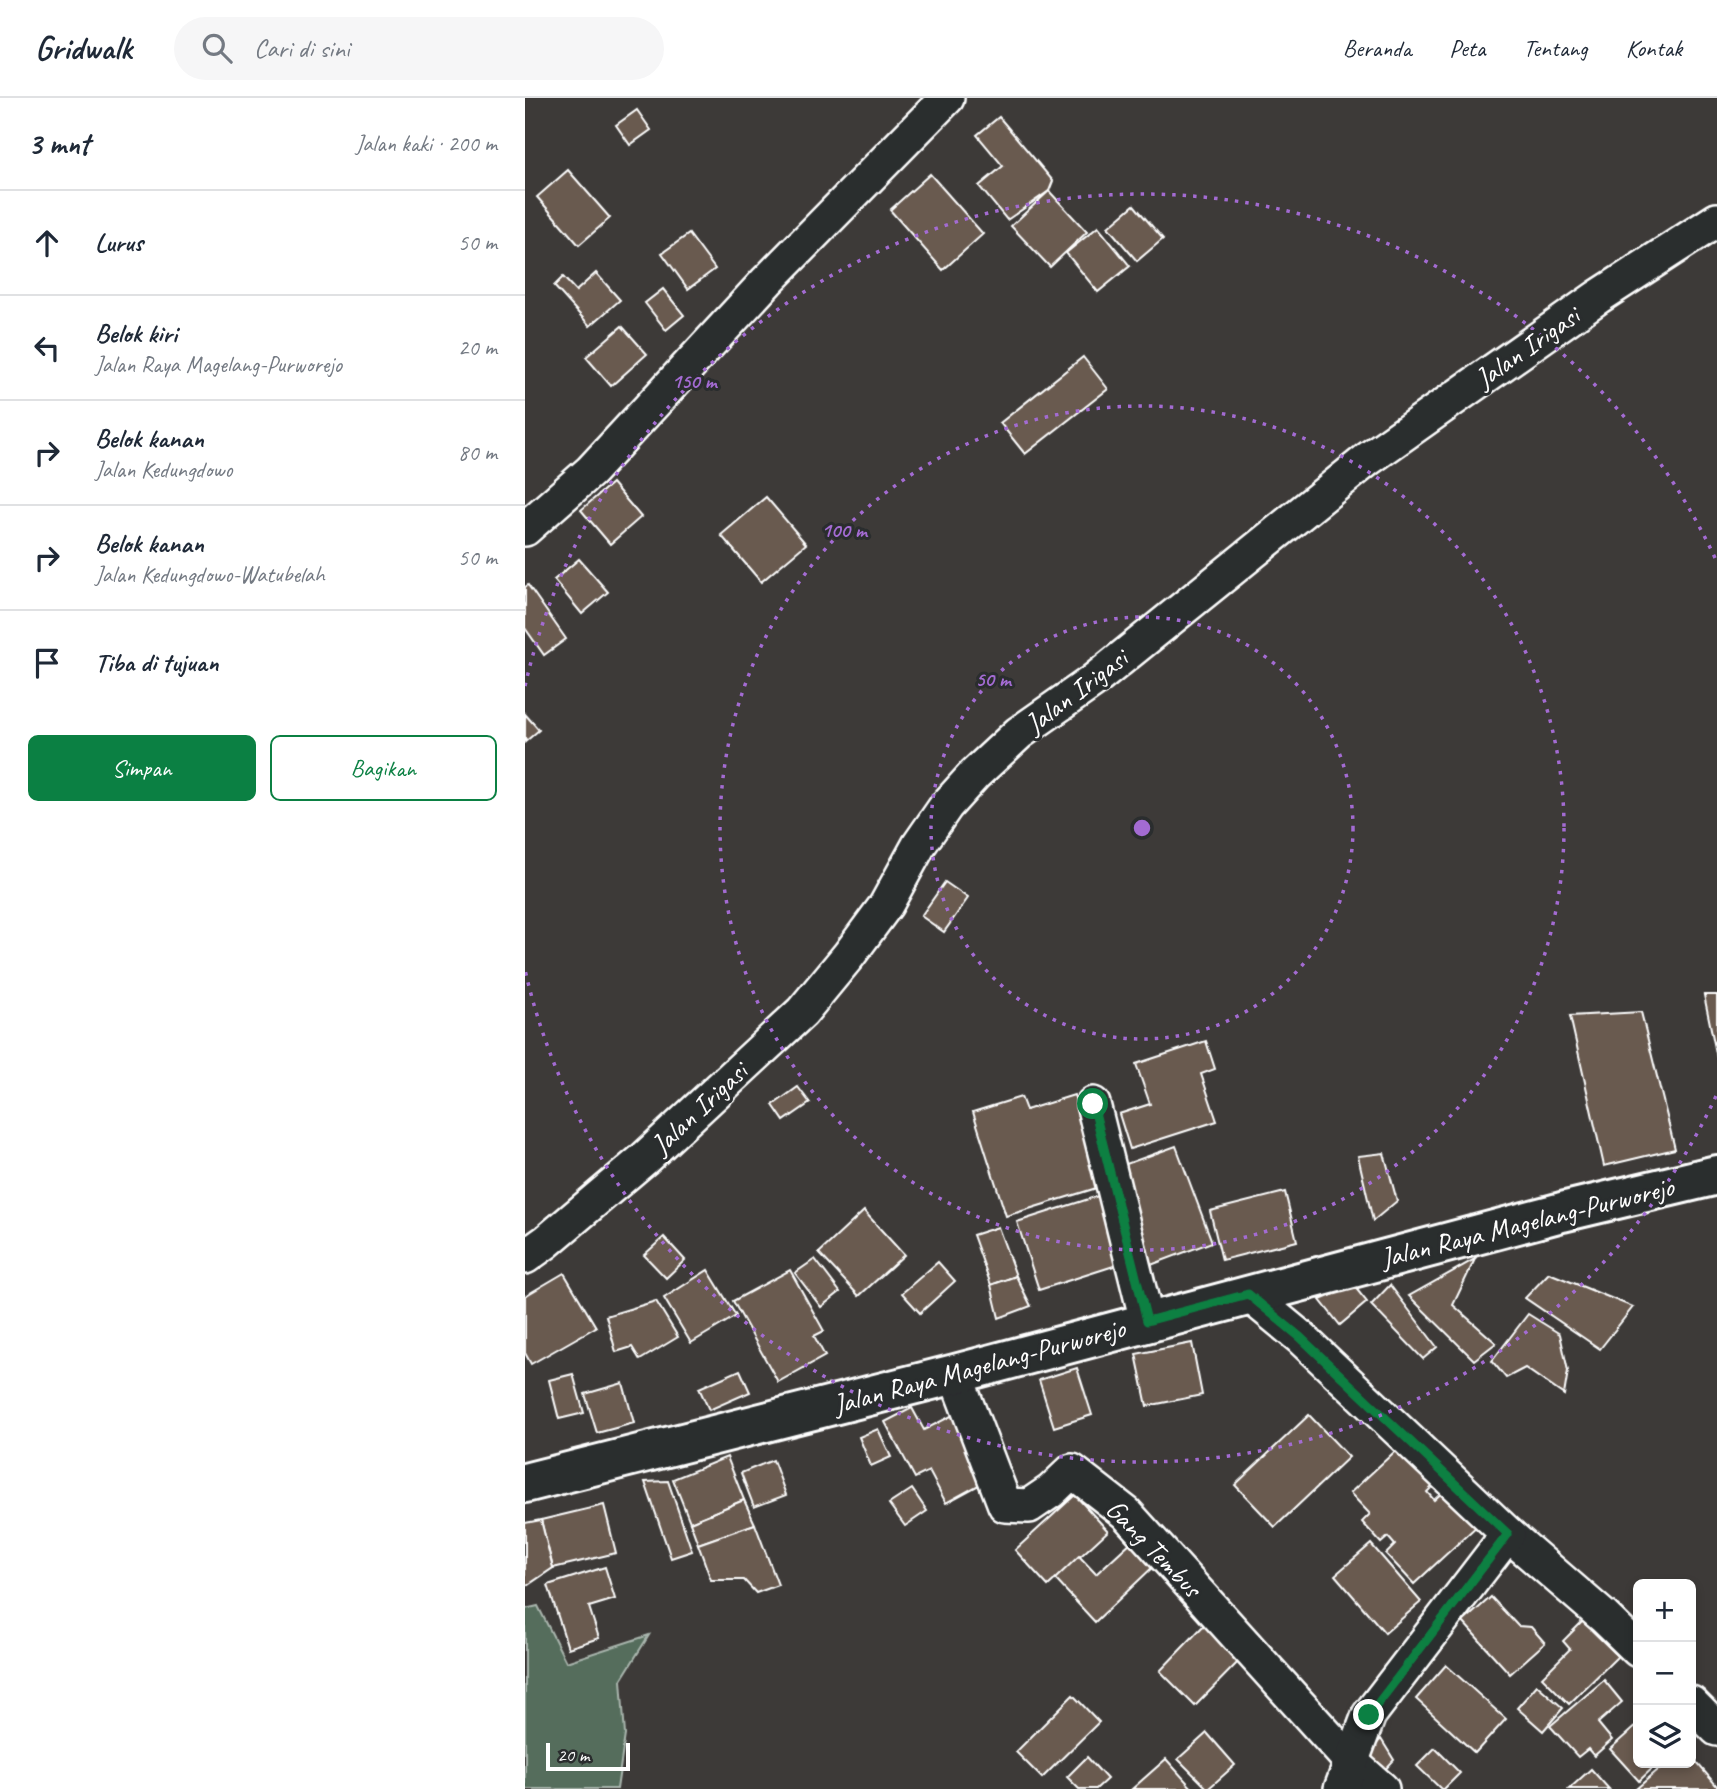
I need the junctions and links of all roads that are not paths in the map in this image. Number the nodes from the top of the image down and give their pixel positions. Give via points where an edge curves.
1 (947, 98) edge
2 (1717, 220) edge
3 (525, 529) edge
4 (1093, 1104) dead end
5 (1717, 1175) edge
6 (525, 1257) edge
7 (1248, 1294) junction
8 (1147, 1321) junction
9 (955, 1374) junction
10 (525, 1483) edge
11 (1508, 1534) junction
12 (1633, 1645) edge
13 (1693, 1705) edge
14 (1717, 1729) edge
15 (1346, 1775) edge
16 (1382, 1789) edge

1 - 3 street via 767,281 591,471
2 - 6 street, Jalan Irigasi via 1368,459 1092,682 1019,733 946,806 886,905 802,1012 644,1159
4 - 8 street
5 - 7 main road, Jalan Raya Magelang-Purworejo
7 - 8 main road, Jalan Raya Magelang-Purworejo
7 - 11 street via 1300,1337
8 - 9 main road, Jalan Raya Magelang-Purworejo
9 - 10 main road, Jalan Raya Magelang-Purworejo
9 - 15 street, Gang Tembus via 1005,1505 1029,1506 1072,1471 1126,1513
11 - 12 street
11 - 15 street via 1369,1715
13 - 14 street
15 - 16 street, Gang Tembus

